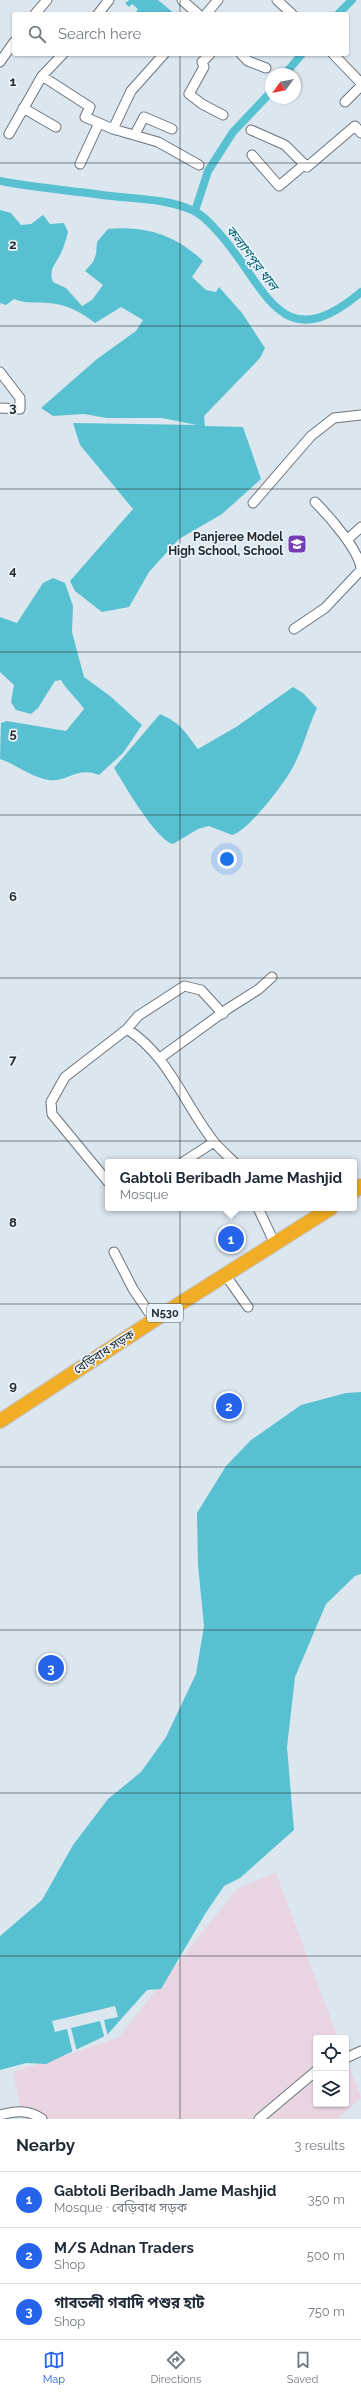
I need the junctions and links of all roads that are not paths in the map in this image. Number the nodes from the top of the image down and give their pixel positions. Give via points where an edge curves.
1 (47, 0) edge
2 (109, 0) edge
3 (182, 0) edge
4 (218, 0) edge
5 (277, 0) edge
6 (37, 12) edge
7 (100, 12) edge
8 (196, 12) edge
9 (208, 12) edge
10 (290, 12) edge
11 (12, 45) edge
12 (61, 56) edge
13 (162, 56) edge
14 (208, 56) edge
15 (243, 56) edge
16 (335, 56) edge
17 (0, 62) edge
18 (266, 68) dead end
19 (42, 76) junction
20 (361, 83) edge
21 (361, 86) edge
22 (345, 102) dead end
23 (23, 108) junction
24 (223, 115) dead end
25 (99, 123) junction
26 (56, 128) dead end
27 (113, 129) junction
28 (172, 129) dead end
29 (251, 130) dead end
30 (361, 133) edge
31 (9, 134) dead end
32 (135, 134) junction
33 (252, 154) dead end
34 (80, 164) dead end
35 (199, 164) dead end
36 (304, 164) junction
37 (0, 372) edge
38 (0, 408) edge
39 (361, 415) edge
40 (315, 502) dead end
41 (253, 504) dead end
42 (361, 527) edge
43 (346, 540) junction
44 (294, 629) dead end
45 (272, 976) dead end
46 (223, 1014) junction
47 (127, 1029) junction
48 (160, 1058) junction
49 (214, 1142) junction
50 (188, 1159) edge
51 (231, 1159) edge
52 (105, 1178) edge
53 (259, 1211) edge
54 (326, 1211) edge
55 (275, 1244) junction
56 (114, 1252) dead end
57 (226, 1276) junction
58 (248, 1307) dead end
59 (154, 1320) junction
60 (0, 1421) edge
61 (361, 2052) edge
62 (349, 2057) edge
63 (313, 2074) edge
64 (0, 2115) edge
65 (42, 2119) edge
66 (259, 2119) edge

1 - 6 street
2 - 7 street
3 - 8 street
4 - 9 street
5 - 10 street
11 - 17 street
12 - 19 street
13 - 27 street via 132,91
14 - 24 street via 202,62 204,67 190,94
15 - 18 street via 248,61
16 - 20 street
19 - 23 street
19 - 25 street via 90,107 85,117
21 - 22 street
23 - 26 street
23 - 31 street
25 - 27 street
25 - 34 street
27 - 32 street
28 - 32 street via 144,117
29 - 36 street via 285,145
30 - 36 street via 355,126 307,167
32 - 35 street via 158,142
33 - 36 street via 279,186
37 - 38 street via 20,398 20,409
39 - 41 street via 334,418 311,436
40 - 43 street via 335,522
42 - 43 street
43 - 44 street via 361,570 325,608
45 - 46 street via 259,989
46 - 47 street via 201,990 184,986 138,1016
46 - 48 street
47 - 48 street via 142,1039
47 - 52 street via 65,1078 51,1102 52,1114 59,1124
48 - 49 street
49 - 50 street
49 - 51 street
53 - 55 street
54 - 55 highway, বেড়িবাধ সড়ক / N530
55 - 57 highway, বেড়িবাধ সড়ক / N530
56 - 59 street via 133,1289
57 - 58 street
57 - 59 highway, বেড়িবাধ সড়ক / N530
59 - 60 highway, বেড়িবাধ সড়ক / N530
61 - 62 street
63 - 66 street
64 - 65 street via 24,2112

